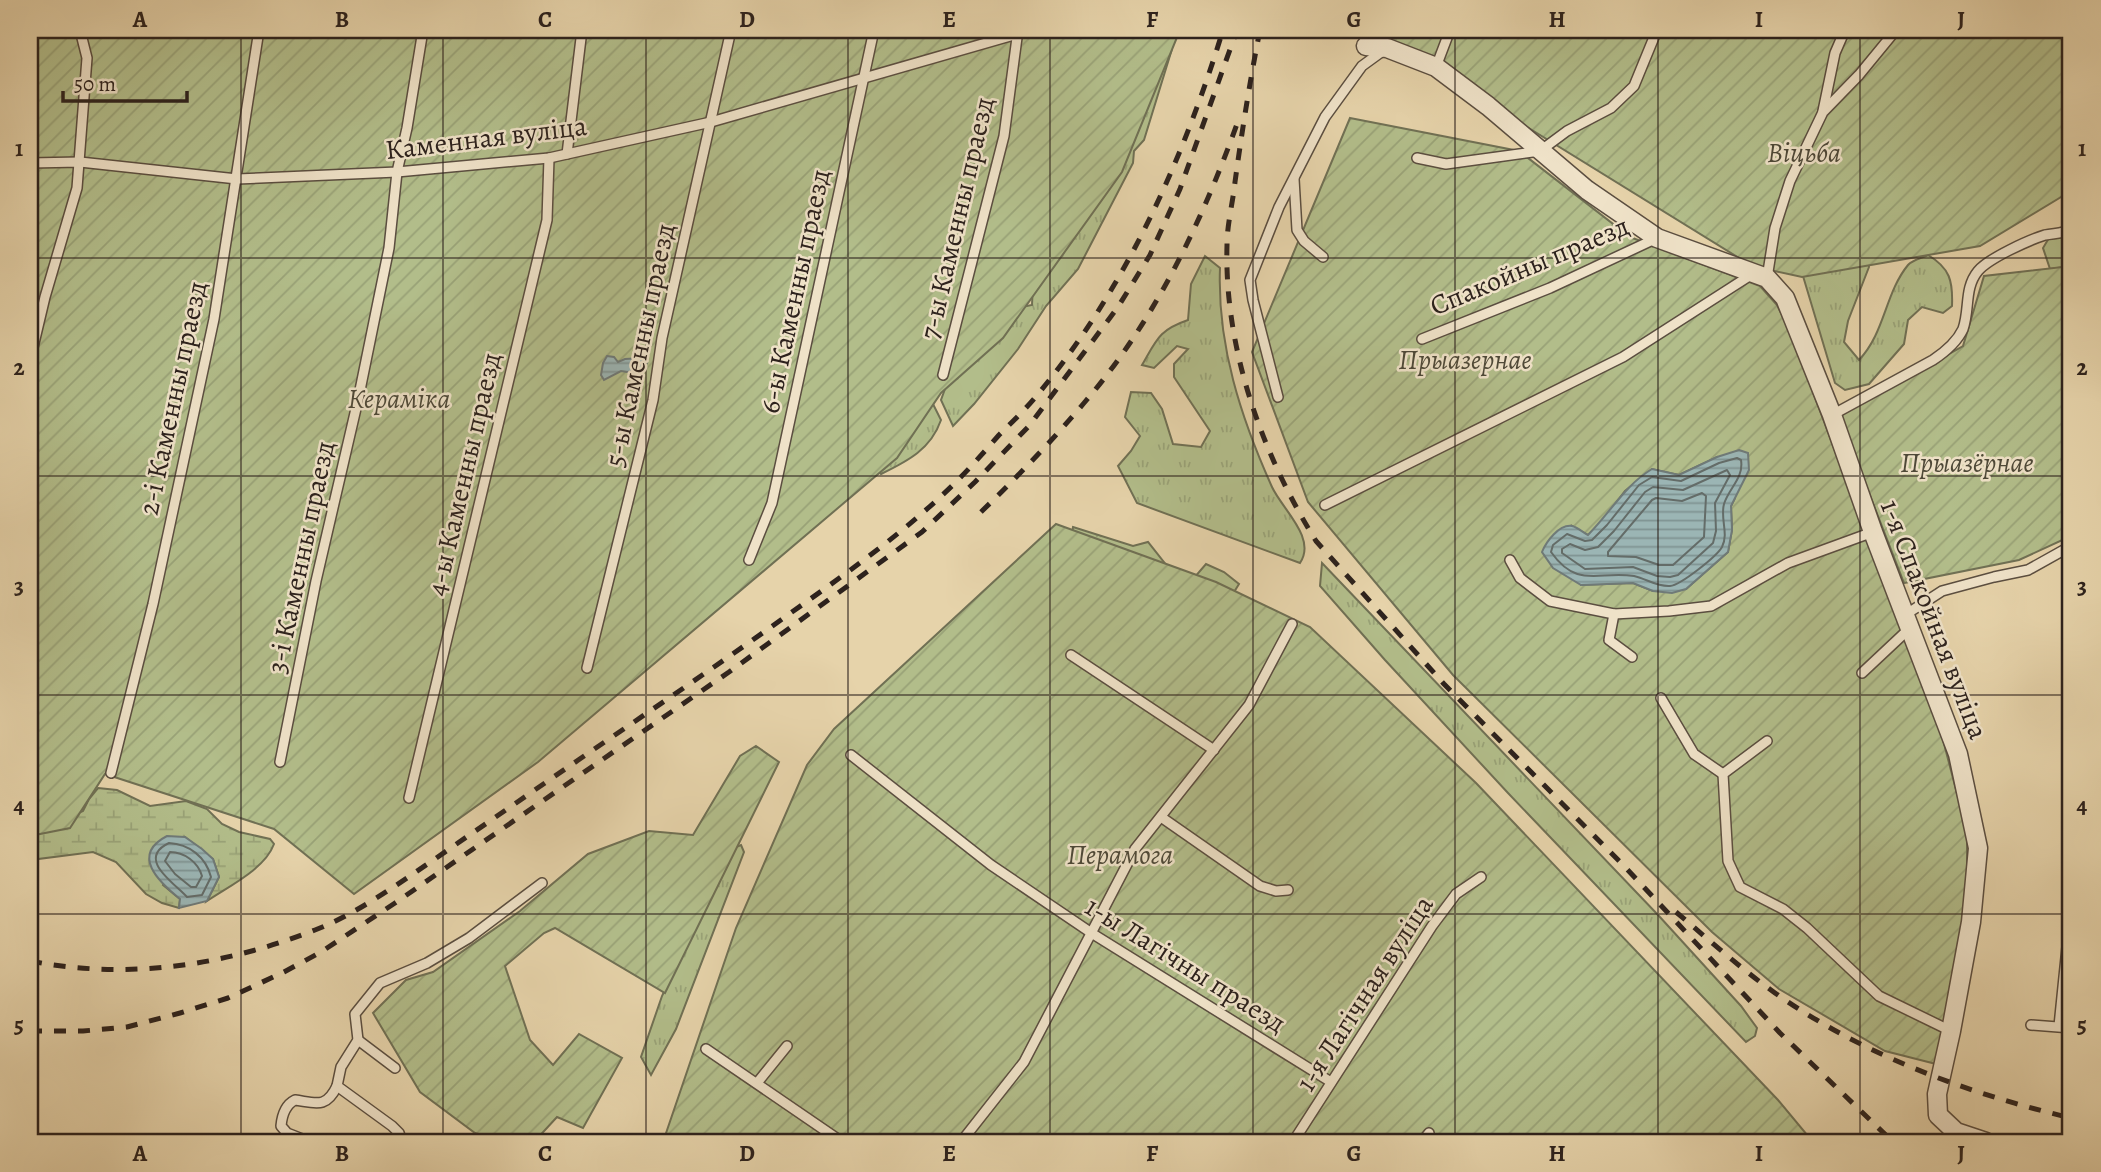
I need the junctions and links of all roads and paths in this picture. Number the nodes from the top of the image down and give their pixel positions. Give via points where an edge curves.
1 (80, 30) edge
2 (259, 30) edge
3 (423, 30) edge
4 (582, 30) edge
5 (731, 30) edge
6 (874, 30) edge
7 (1450, 30) edge
8 (1657, 30) edge
9 (1845, 30) edge
10 (1896, 30) edge
11 (1017, 32) edge
12 (1366, 46) dead end
13 (1387, 48) junction
14 (1436, 66) junction
15 (863, 78) junction
16 (1823, 112) junction
17 (711, 122) junction
18 (1540, 151) junction
19 (567, 154) junction
20 (549, 158) junction
21 (1418, 158) dead end
22 (80, 162) junction
23 (30, 163) edge
24 (397, 172) junction
25 (1294, 177) junction
26 (237, 179) junction
27 (2071, 229) edge
28 (1657, 238) junction
29 (1323, 257) dead end
30 (1761, 275) junction
31 (1422, 339) dead end
32 (30, 360) edge
33 (943, 375) dead end
34 (1278, 397) dead end
35 (1832, 415) junction
36 (1325, 505) dead end
37 (1872, 532) junction
38 (2071, 547) edge
39 (749, 559) dead end
40 (1510, 560) dead end
41 (1614, 614) junction
42 (1907, 621) junction
43 (1292, 624) dead end
44 (1071, 655) dead end
45 (1632, 657) dead end
46 (587, 668) dead end
47 (1862, 673) dead end
48 (1661, 698) dead end
49 (1767, 741) dead end
50 (1214, 750) junction
51 (852, 755) dead end
52 (280, 762) dead end
53 (111, 773) dead end
54 (1723, 774) junction
55 (410, 798) dead end
56 (1161, 817) junction
57 (1480, 877) dead end
58 (542, 883) dead end
59 (1288, 890) dead end
60 (2071, 908) edge
61 (1093, 934) junction
62 (2032, 1026) dead end
63 (2059, 1026) junction
64 (2071, 1028) edge
65 (1951, 1031) junction
66 (358, 1040) junction
67 (787, 1046) dead end
68 (706, 1049) dead end
69 (395, 1068) dead end
70 (1331, 1082) junction
71 (757, 1083) junction
72 (337, 1086) junction
73 (1429, 1133) dead end
74 (310, 1142) edge
75 (402, 1142) edge
76 (842, 1142) edge
77 (961, 1142) edge
78 (1293, 1142) edge
79 (1422, 1142) edge
80 (1986, 1142) edge

1 - 22 lane via 87,58
2 - 26 lane, 2-і Каменны праезд
3 - 24 lane, 3-і Каменны праезд
4 - 19 lane
5 - 17 lane, 5-ы Каменны праезд
6 - 15 lane, 6-ы Каменны праезд
7 - 14 lane
8 - 18 lane via 1633,86 1611,108
9 - 16 lane via 1835,52
10 - 16 lane
11 - 15 lane, Каменная вуліца
11 - 33 lane, 7-ы Каменны праезд via 1004,136
12 - 13 street, Спакойны праезд
13 - 14 street, Спакойны праезд
13 - 25 lane via 1362,66 1325,117
14 - 18 street, Спакойны праезд
15 - 17 lane, Каменная вуліца
15 - 39 lane, 6-ы Каменны праезд via 772,503
16 - 30 lane via 1790,181
17 - 19 lane, Каменная вуліца
17 - 46 lane, 5-ы Каменны праезд via 662,338 653,400
18 - 21 lane via 1446,164
18 - 28 street, Спакойны праезд
19 - 20 lane, Каменная вуліца
20 - 24 lane, Каменная вуліца
20 - 55 lane, 4-ы Каменны праезд via 547,220
22 - 23 lane, Каменная вуліца
22 - 26 lane, Каменная вуліца
22 - 32 lane
24 - 26 lane, Каменная вуліца
24 - 52 lane, 3-і Каменны праезд via 384,274
25 - 29 lane via 1297,230
25 - 34 lane via 1250,280
26 - 53 lane, 2-і Каменны праезд via 214,319 153,604
27 - 35 lane via 2043,236 1979,270 1970,286 1963,329 1948,350
28 - 30 street, Спакойны праезд
28 - 31 lane, Спакойны праезд via 1550,288
30 - 35 street, 1-я Спакойная вуліца via 1784,298
30 - 36 lane via 1623,357
35 - 37 street, 1-я Спакойная вуліца
37 - 41 lane via 1788,563 1712,606
37 - 42 street, 1-я Спакойная вуліца
38 - 42 lane via 2028,570 1942,591
40 - 41 lane via 1520,578 1550,601
41 - 45 lane via 1609,640
42 - 47 lane
42 - 65 street, 1-я Спакойная вуліца via 1958,754 1978,848 1971,922
43 - 50 lane via 1249,705
44 - 50 lane
48 - 54 lane via 1694,754
49 - 54 lane
50 - 56 lane
51 - 61 lane, 1-ы Лагічны праезд via 991,865
54 - 65 lane via 1728,861 1740,887 1783,909 1880,996
56 - 59 lane via 1260,886
56 - 61 lane via 1135,849
57 - 70 lane, 1-я Лагічная вуліца via 1457,894 1432,926
58 - 66 lane via 469,938 380,983 355,1014
60 - 63 lane
61 - 70 lane, 1-ы Лагічны праезд
61 - 77 lane via 1024,1062
62 - 63 lane
63 - 64 lane
65 - 80 street, 1-я Спакойная вуліца via 1937,1094 1938,1115 1956,1132
66 - 69 lane
66 - 72 lane via 341,1067
67 - 71 lane
68 - 71 lane
70 - 78 lane, 1-я Лагічная вуліца
71 - 76 lane
72 - 74 lane via 324,1102 316,1105 295,1100 284,1112 284,1131
72 - 75 lane via 392,1126
73 - 79 lane

